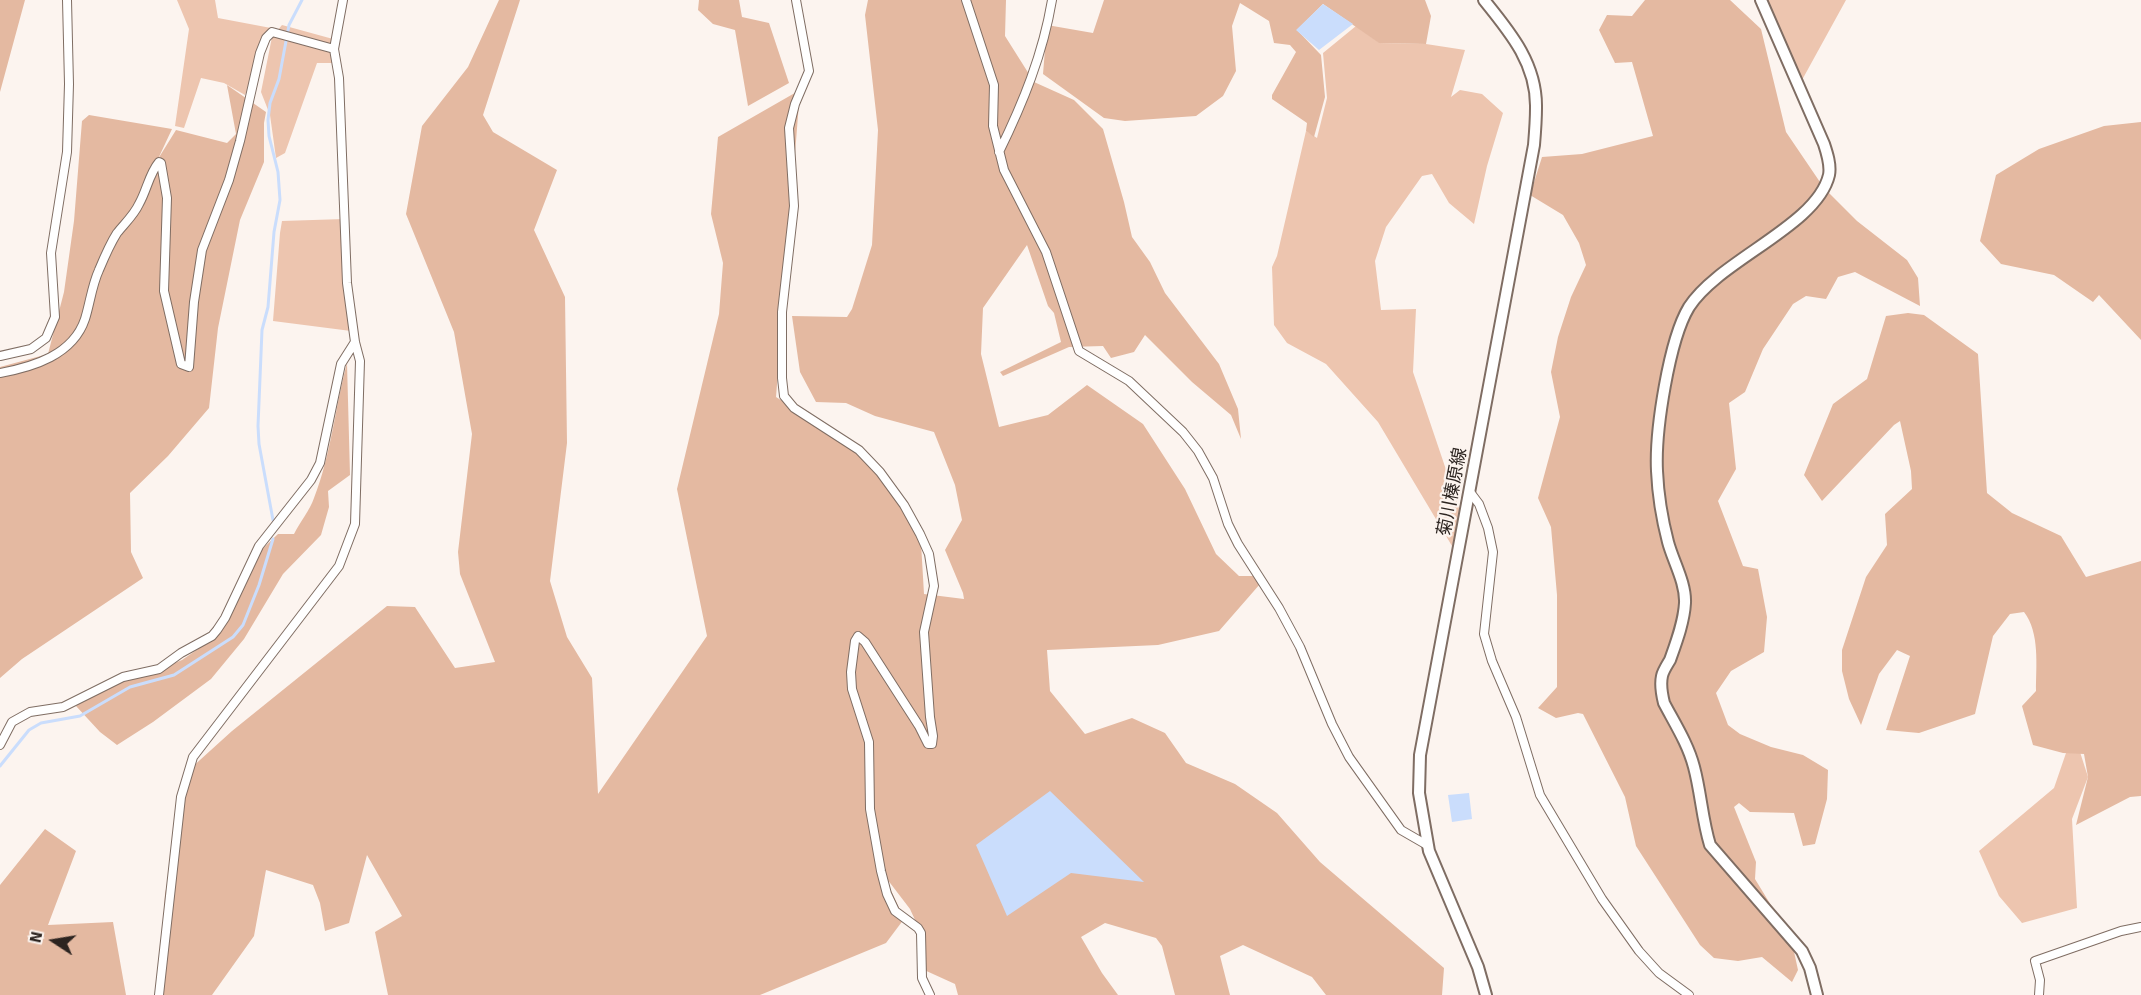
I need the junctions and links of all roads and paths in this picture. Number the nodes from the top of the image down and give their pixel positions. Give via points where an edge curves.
1 (67, 0) edge
2 (343, 0) edge
3 (796, 0) edge
4 (966, 0) edge
5 (1052, 0) edge
6 (1484, 0) edge
7 (1761, 0) edge
8 (334, 49) junction
9 (999, 152) junction
10 (355, 342) junction
11 (0, 356) edge
12 (0, 374) edge
13 (1470, 492) junction
14 (0, 745) edge
15 (1427, 845) junction
16 (2141, 927) edge
17 (159, 995) edge
18 (930, 995) edge
19 (1486, 995) edge
20 (1689, 995) edge
21 (1817, 995) edge
22 (2039, 995) edge

1 - 11 street via 67,152 51,253 55,317 46,338 31,349
2 - 8 street
3 - 18 street via 809,71 789,128 794,206 782,312 784,396 794,408 859,450 880,472 904,505 928,554 934,586 924,632 932,744 928,744 858,636 851,672 852,689 869,742 868,792 881,871 895,912 921,933 921,978
4 - 9 street via 994,85 993,126
5 - 9 street via 1037,64
6 - 13 street, 菊川榛原線 via 1524,55 1537,106 1534,145
7 - 21 street via 1824,144 1829,174 1824,188 1808,208 1708,285 1690,306 1678,330 1666,384 1657,470 1668,543 1685,602 1662,676 1662,696 1688,748 1710,845 1802,951
8 - 10 street via 339,78 346,281
8 - 12 street via 272,32 266,38 229,180 202,250 189,367 181,364 164,291 167,198 159,162 134,213 116,234 97,273 76,337 57,354
9 - 15 street via 1004,170 1046,252 1079,351 1129,381 1198,451 1213,478 1228,525 1300,647 1349,757 1401,830
10 - 14 street via 341,364 320,463 259,546 225,618 212,636 159,669 123,678 63,707 30,711 12,722
10 - 17 street via 361,380 355,524 339,566 193,757 181,796
13 - 15 street, 菊川榛原線 via 1420,755 1419,793
13 - 20 street via 1479,504 1493,552 1484,634 1540,795 1602,899 1639,951 1659,973
15 - 19 street, 菊川榛原線
16 - 22 street via 2034,961 2040,980

